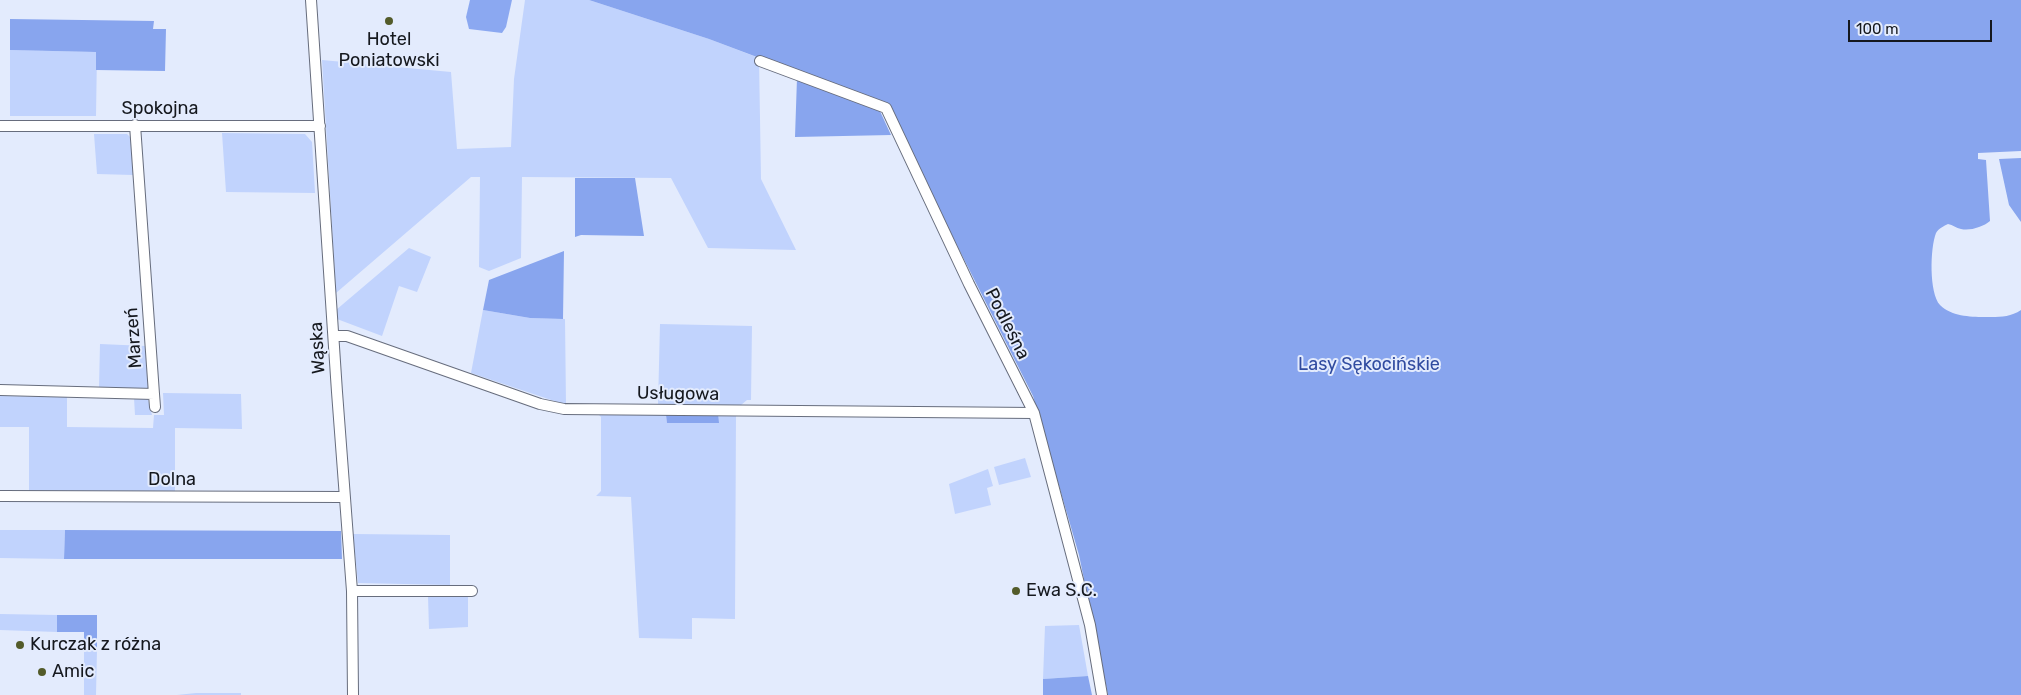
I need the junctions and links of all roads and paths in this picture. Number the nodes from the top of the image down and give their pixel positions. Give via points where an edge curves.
1 (311, 0) edge
2 (760, 62) dead end
3 (134, 125) junction
4 (0, 126) edge
5 (320, 126) junction
6 (334, 336) junction
7 (0, 390) edge
8 (154, 394) junction
9 (155, 407) dead end
10 (1034, 413) junction
11 (0, 496) edge
12 (344, 497) junction
13 (352, 591) junction
14 (472, 591) dead end
15 (353, 695) edge
16 (1102, 695) edge

1 - 5 street, Wąska
2 - 10 street, Podleśna via 886,108
3 - 4 street, Spokojna
3 - 5 street, Spokojna
3 - 8 street, Marzeń
5 - 6 street, Wąska
6 - 10 street, Usługowa via 347,336 540,404 564,408
6 - 12 street, Wąska
7 - 8 street, Marzeń
8 - 9 street
10 - 16 street, Podleśna via 1090,625
11 - 12 street, Dolna
12 - 13 street, Wąska
13 - 14 street
13 - 15 street, Wąska

